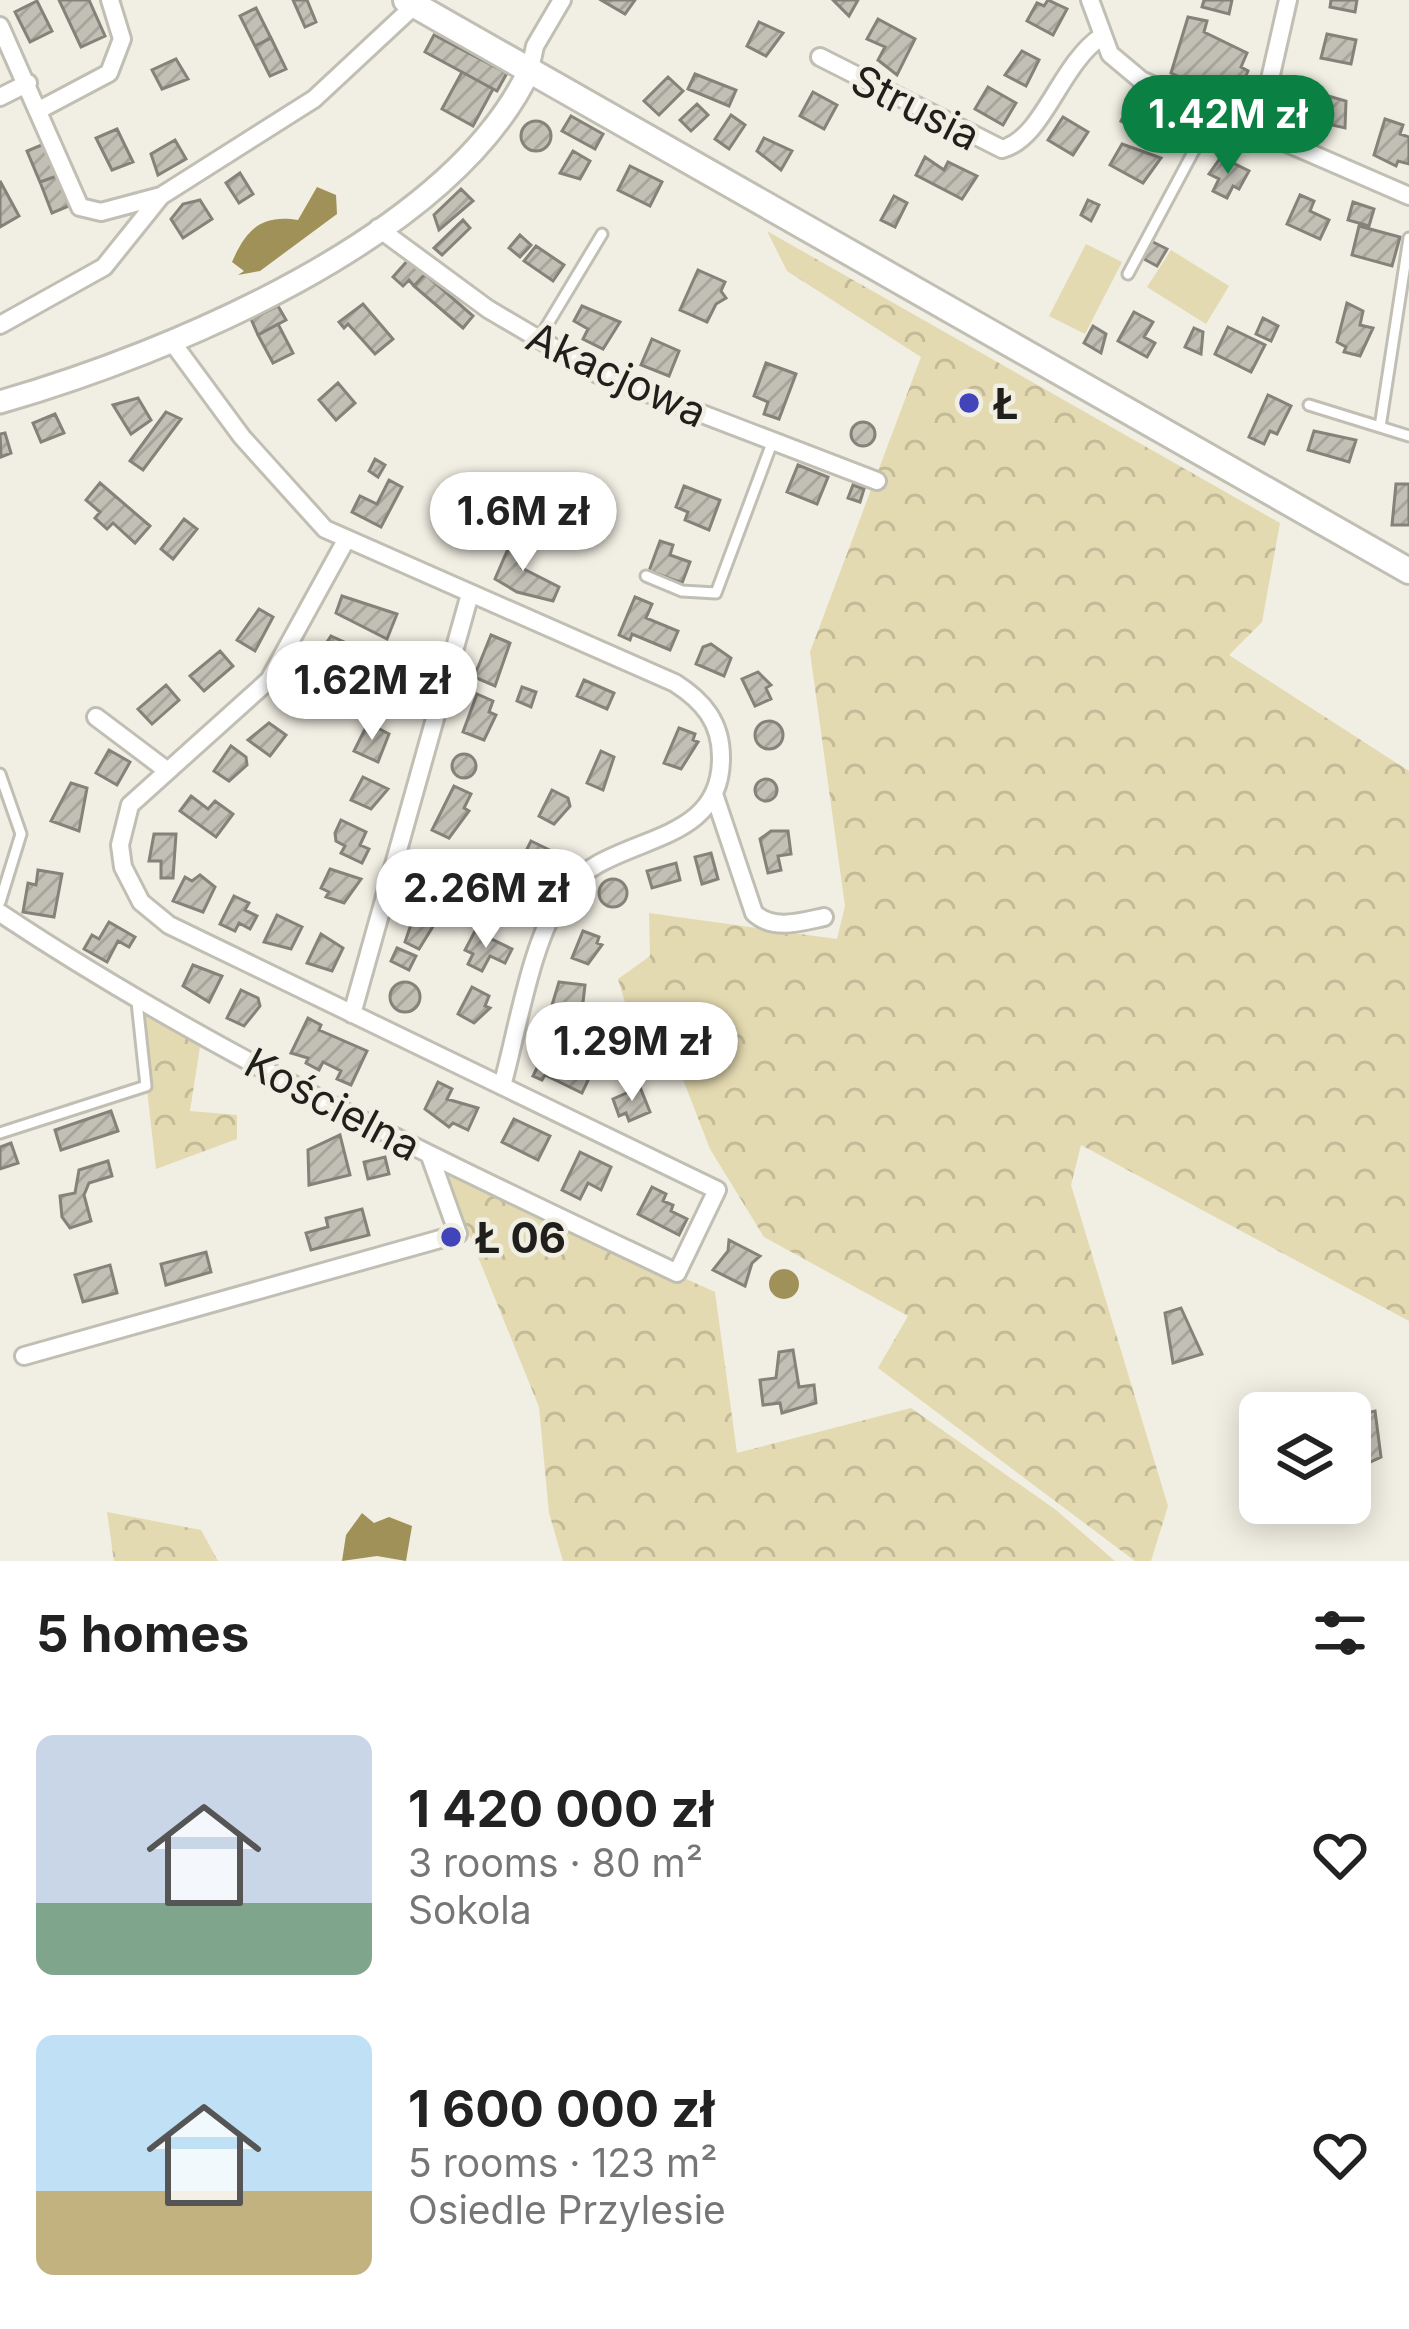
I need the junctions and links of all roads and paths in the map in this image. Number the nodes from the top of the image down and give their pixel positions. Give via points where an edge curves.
1 (110, 0) edge
2 (562, 0) edge
3 (1090, 0) edge
4 (1288, 0) edge
5 (411, 3) edge
6 (0, 26) edge
7 (1102, 36) junction
8 (820, 58) dead end
9 (530, 69) junction
10 (28, 83) junction
11 (0, 97) edge
12 (41, 110) junction
13 (1214, 112) junction
14 (1258, 132) junction
15 (161, 196) junction
16 (1409, 196) edge
17 (378, 228) junction
18 (602, 234) dead end
19 (1409, 238) edge
20 (1128, 274) dead end
21 (0, 325) edge
22 (172, 342) junction
23 (537, 342) junction
24 (0, 402) edge
25 (1310, 405) dead end
26 (1380, 427) junction
27 (1409, 436) edge
28 (772, 442) junction
29 (877, 482) dead end
30 (346, 542) junction
31 (1409, 572) edge
32 (646, 576) dead end
33 (470, 594) junction
34 (96, 717) dead end
35 (166, 769) junction
36 (0, 774) edge
37 (715, 794) junction
38 (0, 902) edge
39 (0, 914) edge
40 (824, 917) dead end
41 (137, 1002) junction
42 (352, 1013) junction
43 (502, 1086) junction
44 (0, 1132) edge
45 (430, 1156) junction
46 (24, 1356) dead end

1 - 12 street via 122,38 110,73
2 - 9 street
3 - 7 street
4 - 14 street
5 - 9 main road
5 - 15 street via 314,99
6 - 10 street
7 - 8 street, Strusia via 1070,62 1028,135 1002,149
7 - 13 street via 1122,69
9 - 17 street via 476,152
9 - 31 main road
10 - 11 street
10 - 12 street
12 - 15 street via 70,191 88,213
13 - 14 street
13 - 20 lane
14 - 16 street
15 - 21 street via 104,267
17 - 22 street
17 - 23 street, Akacjowa
18 - 23 lane
19 - 26 lane
22 - 24 street
22 - 30 street via 304,511
23 - 28 street, Akacjowa
25 - 26 lane
26 - 27 lane
28 - 29 street, Akacjowa
28 - 32 lane via 716,593 682,591
30 - 33 street
30 - 35 street via 269,680
33 - 37 street via 690,692 716,722
33 - 42 street
34 - 35 street
35 - 42 street via 140,790 123,825 123,867 141,902 169,926
36 - 38 lane via 21,834
37 - 40 street via 754,914 790,925
37 - 43 street via 686,827 604,858 568,887 545,931
39 - 41 street, Kościelna
41 - 44 lane via 146,1086
41 - 45 street, Kościelna
42 - 43 street
43 - 45 street, Kościelna via 717,1190 677,1273
45 - 46 street via 458,1234

